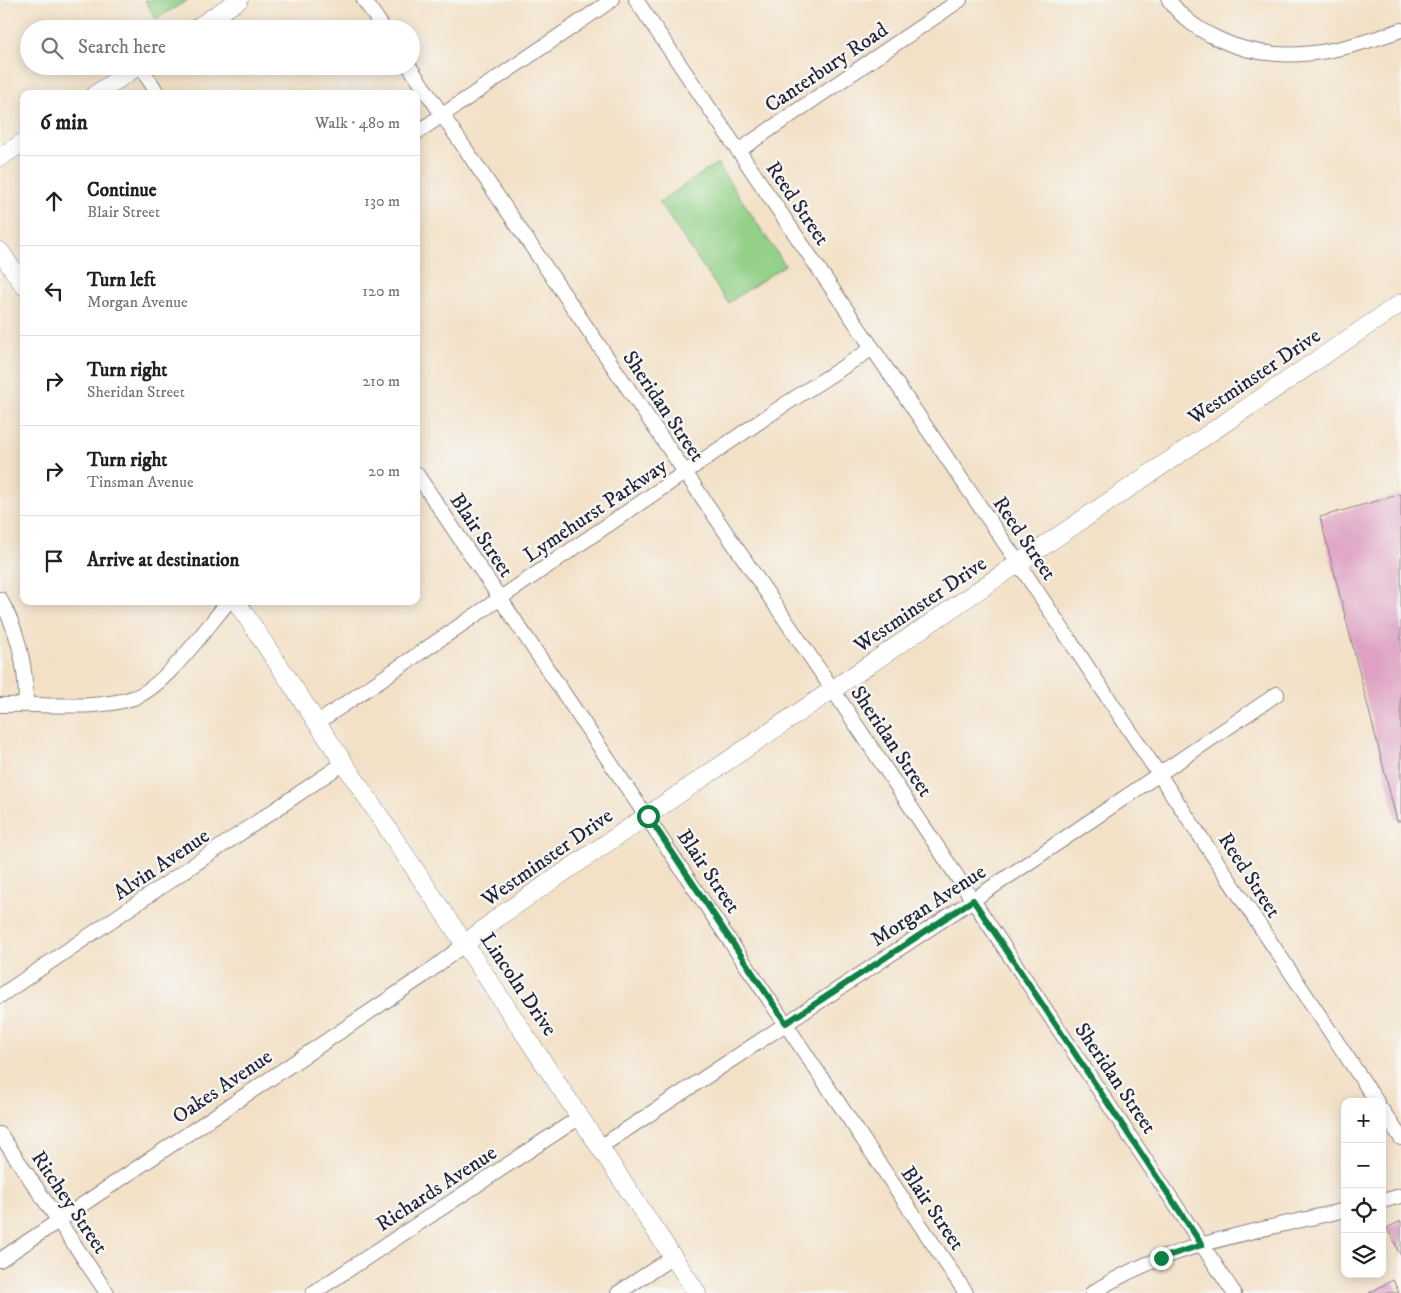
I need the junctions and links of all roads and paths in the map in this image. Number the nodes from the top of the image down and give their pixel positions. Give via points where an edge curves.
1 (238, 0) edge
2 (364, 0) edge
3 (612, 0) edge
4 (636, 0) edge
5 (960, 0) edge
6 (1169, 0) edge
7 (208, 20) edge
8 (378, 20) edge
9 (1401, 30) edge
10 (125, 75) edge
11 (145, 75) edge
12 (415, 75) edge
13 (102, 90) edge
14 (155, 90) edge
15 (442, 116) junction
16 (420, 130) edge
17 (20, 144) edge
18 (738, 150) junction
19 (0, 157) edge
20 (0, 250) edge
21 (20, 280) edge
22 (1401, 303) edge
23 (873, 348) junction
24 (685, 473) junction
25 (420, 478) edge
26 (1019, 564) junction
27 (501, 598) junction
28 (0, 599) edge
29 (226, 605) edge
30 (239, 605) edge
31 (833, 690) junction
32 (1277, 694) dead end
33 (26, 703) junction
34 (0, 705) edge
35 (317, 723) junction
36 (344, 763) junction
37 (1160, 775) junction
38 (648, 816) junction
39 (973, 900) junction
40 (465, 944) junction
41 (0, 996) edge
42 (786, 1023) junction
43 (1374, 1098) edge
44 (1386, 1116) edge
45 (580, 1117) junction
46 (0, 1134) edge
47 (1401, 1138) edge
48 (600, 1147) junction
49 (1401, 1196) edge
50 (1386, 1199) edge
51 (1341, 1211) edge
52 (58, 1221) junction
53 (1202, 1245) junction
54 (673, 1257) junction
55 (0, 1260) edge
56 (107, 1293) edge
57 (313, 1293) edge
58 (618, 1293) edge
59 (697, 1293) edge
60 (966, 1293) edge
61 (1092, 1293) edge
62 (1234, 1293) edge

1 - 7 street
2 - 8 street
3 - 15 street
4 - 18 street, Reed Street
5 - 18 street, Canterbury Road
6 - 9 street via 1186,21 1199,29 1224,42 1271,55 1333,51
10 - 13 street
11 - 14 street
12 - 15 street, Sheridan Street
15 - 16 street
15 - 24 street, Sheridan Street
17 - 19 street
18 - 23 street, Reed Street
20 - 21 street
22 - 26 street, Westminster Drive
23 - 24 street, Lymehurst Parkway
23 - 26 street, Reed Street
24 - 27 street, Lymehurst Parkway
24 - 31 street, Sheridan Street
25 - 27 street, Blair Street
26 - 31 street, Westminster Drive
26 - 37 street, Reed Street
27 - 35 street, Lymehurst Parkway
27 - 38 street, Blair Street
28 - 33 street via 22,654
29 - 33 street via 170,670 133,698 105,702
30 - 35 street, Lincoln Drive
31 - 38 street, Westminster Drive
31 - 39 street, Sheridan Street
32 - 37 street, Morgan Avenue
33 - 34 street
35 - 36 street, Lincoln Drive
36 - 40 street, Lincoln Drive
36 - 41 street, Alvin Avenue
37 - 39 street, Morgan Avenue
37 - 43 street, Reed Street
38 - 40 street, Westminster Drive via 501,915
38 - 42 street, Blair Street
39 - 42 street, Morgan Avenue
39 - 53 street, Sheridan Street
40 - 45 street, Lincoln Drive
40 - 52 street, Oakes Avenue via 423,976
42 - 48 street, Morgan Avenue
42 - 60 street, Blair Street
44 - 47 street
45 - 48 street, Lincoln Drive
45 - 57 street, Richards Avenue
46 - 52 street, Ritchey Street
48 - 54 street, Lincoln Drive
49 - 50 street
51 - 53 street
52 - 55 street, Oakes Avenue
52 - 56 street, Ritchey Street
53 - 61 street via 1132,1271
53 - 62 street, Sheridan Street
54 - 58 street
54 - 59 street, Lincoln Drive

